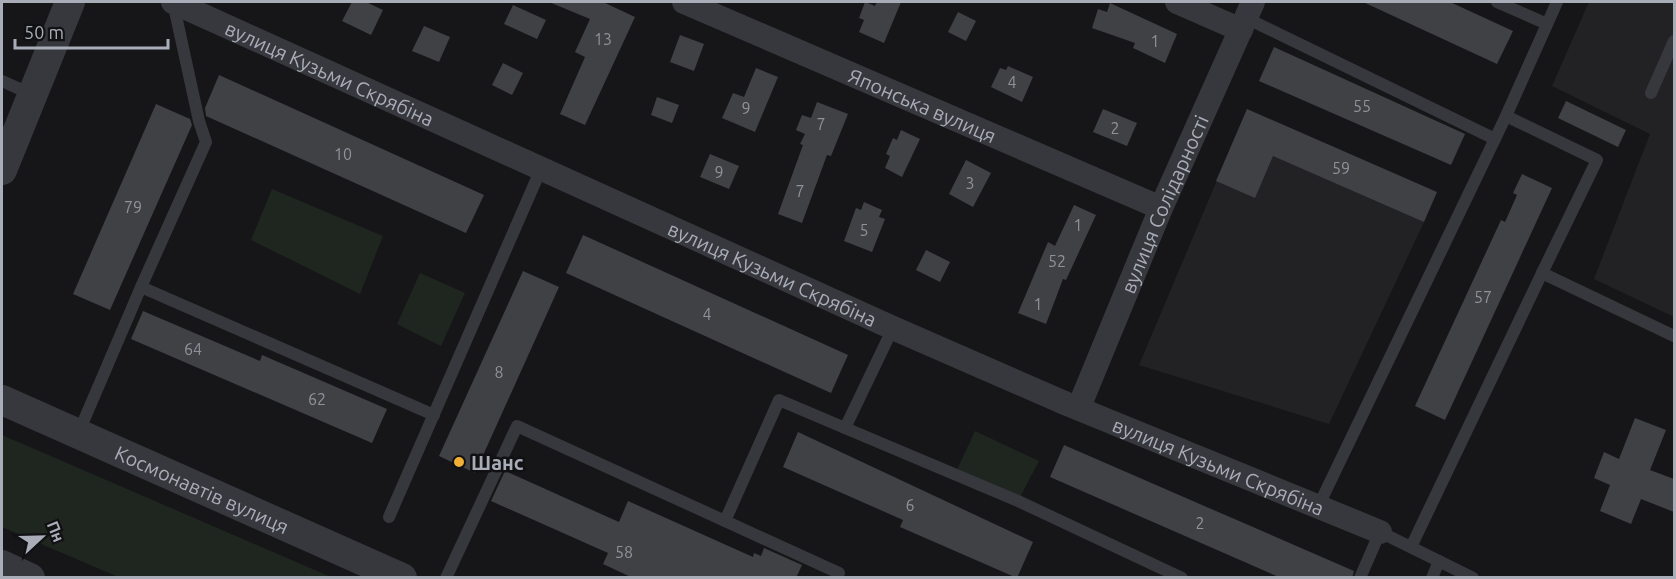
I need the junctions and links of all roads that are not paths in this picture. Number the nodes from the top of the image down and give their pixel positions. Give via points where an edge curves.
1 (70, 2) edge
2 (173, 2) edge
3 (684, 2) edge
4 (1177, 2) edge
5 (1497, 2) edge
6 (1557, 2) edge
7 (1247, 16) edge
8 (1547, 24) junction
9 (1674, 41) edge
10 (2, 81) edge
11 (1651, 93) dead end
12 (33, 95) junction
13 (1506, 116) junction
14 (1495, 139) junction
15 (541, 169) junction
16 (2, 170) edge
17 (1161, 208) junction
18 (1542, 273) junction
19 (141, 287) junction
20 (892, 328) junction
21 (1674, 336) edge
22 (2, 400) edge
23 (1079, 407) dead end
24 (434, 415) junction
25 (845, 428) junction
26 (78, 434) junction
27 (1318, 507) junction
28 (389, 517) dead end
29 (725, 521) junction
30 (1380, 532) junction
31 (1411, 547) junction
32 (1439, 561) junction
33 (2, 565) edge
34 (842, 576) edge
35 (30, 578) edge
36 (402, 578) edge
37 (446, 578) edge
38 (1182, 578) edge
39 (1360, 578) edge
40 (1432, 578) edge
41 (1473, 578) edge

1 - 12 street
2 - 15 street, вулиця Кузьми Скрябіна
2 - 19 lane via 206,142
3 - 17 street, Японська вулиця
4 - 7 street
5 - 8 lane
6 - 8 lane
7 - 14 lane
7 - 17 street, вулиця Солідарності
8 - 13 lane
9 - 11 lane
10 - 12 lane
12 - 16 street
13 - 14 lane
13 - 18 lane via 1597,160
14 - 27 lane
15 - 20 street, вулиця Кузьми Скрябіна
15 - 24 lane
17 - 23 street, вулиця Солідарності
18 - 21 lane
18 - 31 lane
19 - 24 lane
19 - 26 lane
20 - 25 lane
20 - 27 street, вулиця Кузьми Скрябіна
22 - 26 street, Космонавтів вулиця
24 - 28 lane
25 - 29 lane via 779,399
25 - 38 lane via 1018,501
26 - 36 street, Космонавтів вулиця
27 - 30 street, вулиця Кузьми Скрябіна
29 - 34 lane
29 - 37 lane via 517,426
30 - 31 lane
30 - 39 lane
31 - 32 lane
32 - 40 lane
32 - 41 lane
33 - 35 street

